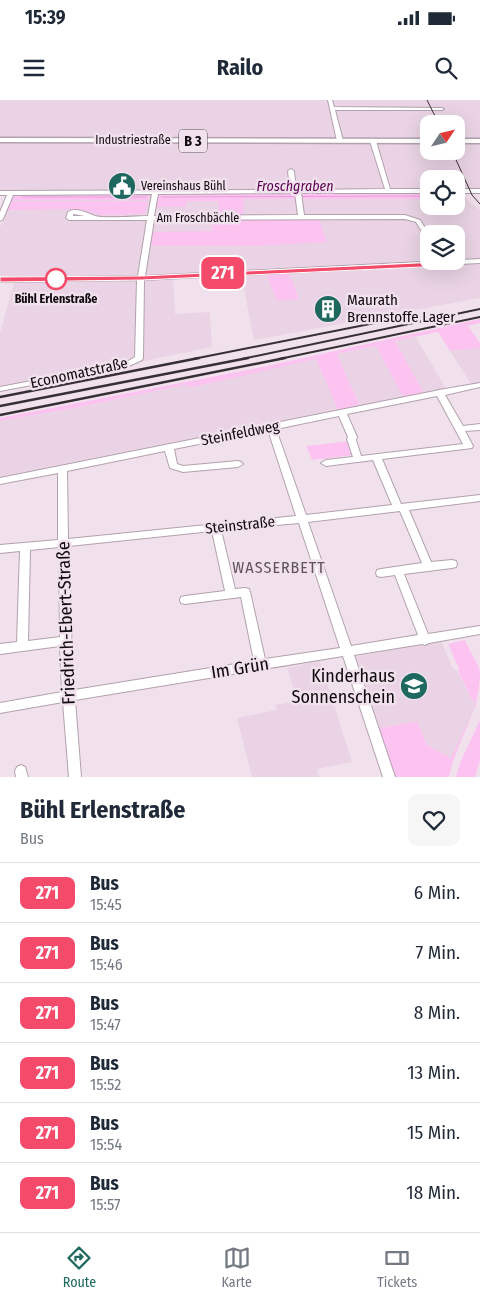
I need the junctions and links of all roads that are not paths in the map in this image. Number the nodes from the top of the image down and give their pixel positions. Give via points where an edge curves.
1 (330, 100) edge
2 (332, 108) junction
3 (442, 109) dead end
4 (0, 140) edge
5 (340, 141) junction
6 (420, 141) edge
7 (465, 141) edge
8 (480, 141) edge
9 (374, 143) junction
10 (291, 171) dead end
11 (480, 190) edge
12 (388, 191) junction
13 (420, 191) edge
14 (465, 191) edge
15 (155, 192) junction
16 (0, 193) edge
17 (11, 193) junction
18 (297, 194) junction
19 (300, 217) junction
20 (95, 218) dead end
21 (151, 218) junction
22 (0, 219) edge
23 (420, 225) edge
24 (465, 261) edge
25 (480, 261) edge
26 (420, 263) edge
27 (142, 278) junction
28 (0, 280) edge
29 (480, 384) edge
30 (0, 389) edge
31 (439, 392) junction
32 (342, 412) junction
33 (271, 426) junction
34 (480, 427) edge
35 (461, 432) junction
36 (480, 433) edge
37 (169, 447) junction
38 (376, 457) junction
39 (358, 459) junction
40 (326, 463) dead end
41 (238, 464) dead end
42 (62, 468) junction
43 (0, 481) edge
44 (480, 498) edge
45 (400, 508) junction
46 (301, 519) junction
47 (216, 528) junction
48 (63, 544) junction
49 (25, 546) junction
50 (0, 548) edge
51 (452, 564) dead end
52 (428, 566) junction
53 (398, 571) junction
54 (382, 573) dead end
55 (231, 594) junction
56 (185, 600) dead end
57 (480, 630) edge
58 (425, 640) junction
59 (66, 641) junction
60 (22, 646) junction
61 (0, 649) edge
62 (346, 652) junction
63 (260, 664) junction
64 (68, 697) junction
65 (0, 708) edge
66 (75, 777) edge
67 (388, 777) edge

1 - 2 street
2 - 3 street
2 - 5 street
4 - 5 main road, Industriestraße / B 3
5 - 9 main road, Industriestraße / B 3
6 - 9 main road, Industriestraße / B 3
7 - 8 main road
9 - 12 street
10 - 18 street
11 - 14 street
12 - 13 street
12 - 18 street
15 - 17 street
15 - 18 street
15 - 21 street, Economatstraße
16 - 17 street
17 - 22 street
18 - 19 street
19 - 21 street, Am Froschbächle
19 - 23 street, Am Froschbächle via 410,218
20 - 21 street, Am Froschbächle
21 - 27 street, Economatstraße
24 - 25 street
26 - 27 street
27 - 28 street
27 - 30 street, Economatstraße via 139,358 134,362
29 - 31 street, Steinfeldweg
31 - 32 street, Steinfeldweg
31 - 35 street
32 - 33 street, Steinfeldweg
32 - 39 street
33 - 37 street, Steinfeldweg
33 - 46 street
34 - 35 street
35 - 36 street
35 - 38 street via 469,446
37 - 41 street via 173,466 183,469
37 - 42 street, Steinfeldweg
38 - 39 street
38 - 45 street
39 - 40 street
42 - 43 street, Steinfeldweg
42 - 48 street, Friedrich-Ebert-Straße
44 - 45 street, Steinstraße
45 - 46 street, Steinstraße
45 - 52 street
46 - 47 street, Steinstraße
46 - 62 street
47 - 48 street, Steinstraße
47 - 55 street
48 - 49 street, Steinstraße
48 - 59 street, Friedrich-Ebert-Straße
49 - 50 street, Steinstraße
49 - 60 street
51 - 52 street
52 - 53 street
53 - 54 street
53 - 58 street
55 - 56 street
55 - 63 street via 245,592
57 - 58 street, Im Grün
58 - 62 street, Im Grün
59 - 60 street
59 - 64 street, Friedrich-Ebert-Straße
60 - 61 street
62 - 63 street, Im Grün
62 - 67 street
63 - 64 street, Im Grün
64 - 65 street, Im Grün
64 - 66 street, Friedrich-Ebert-Straße

